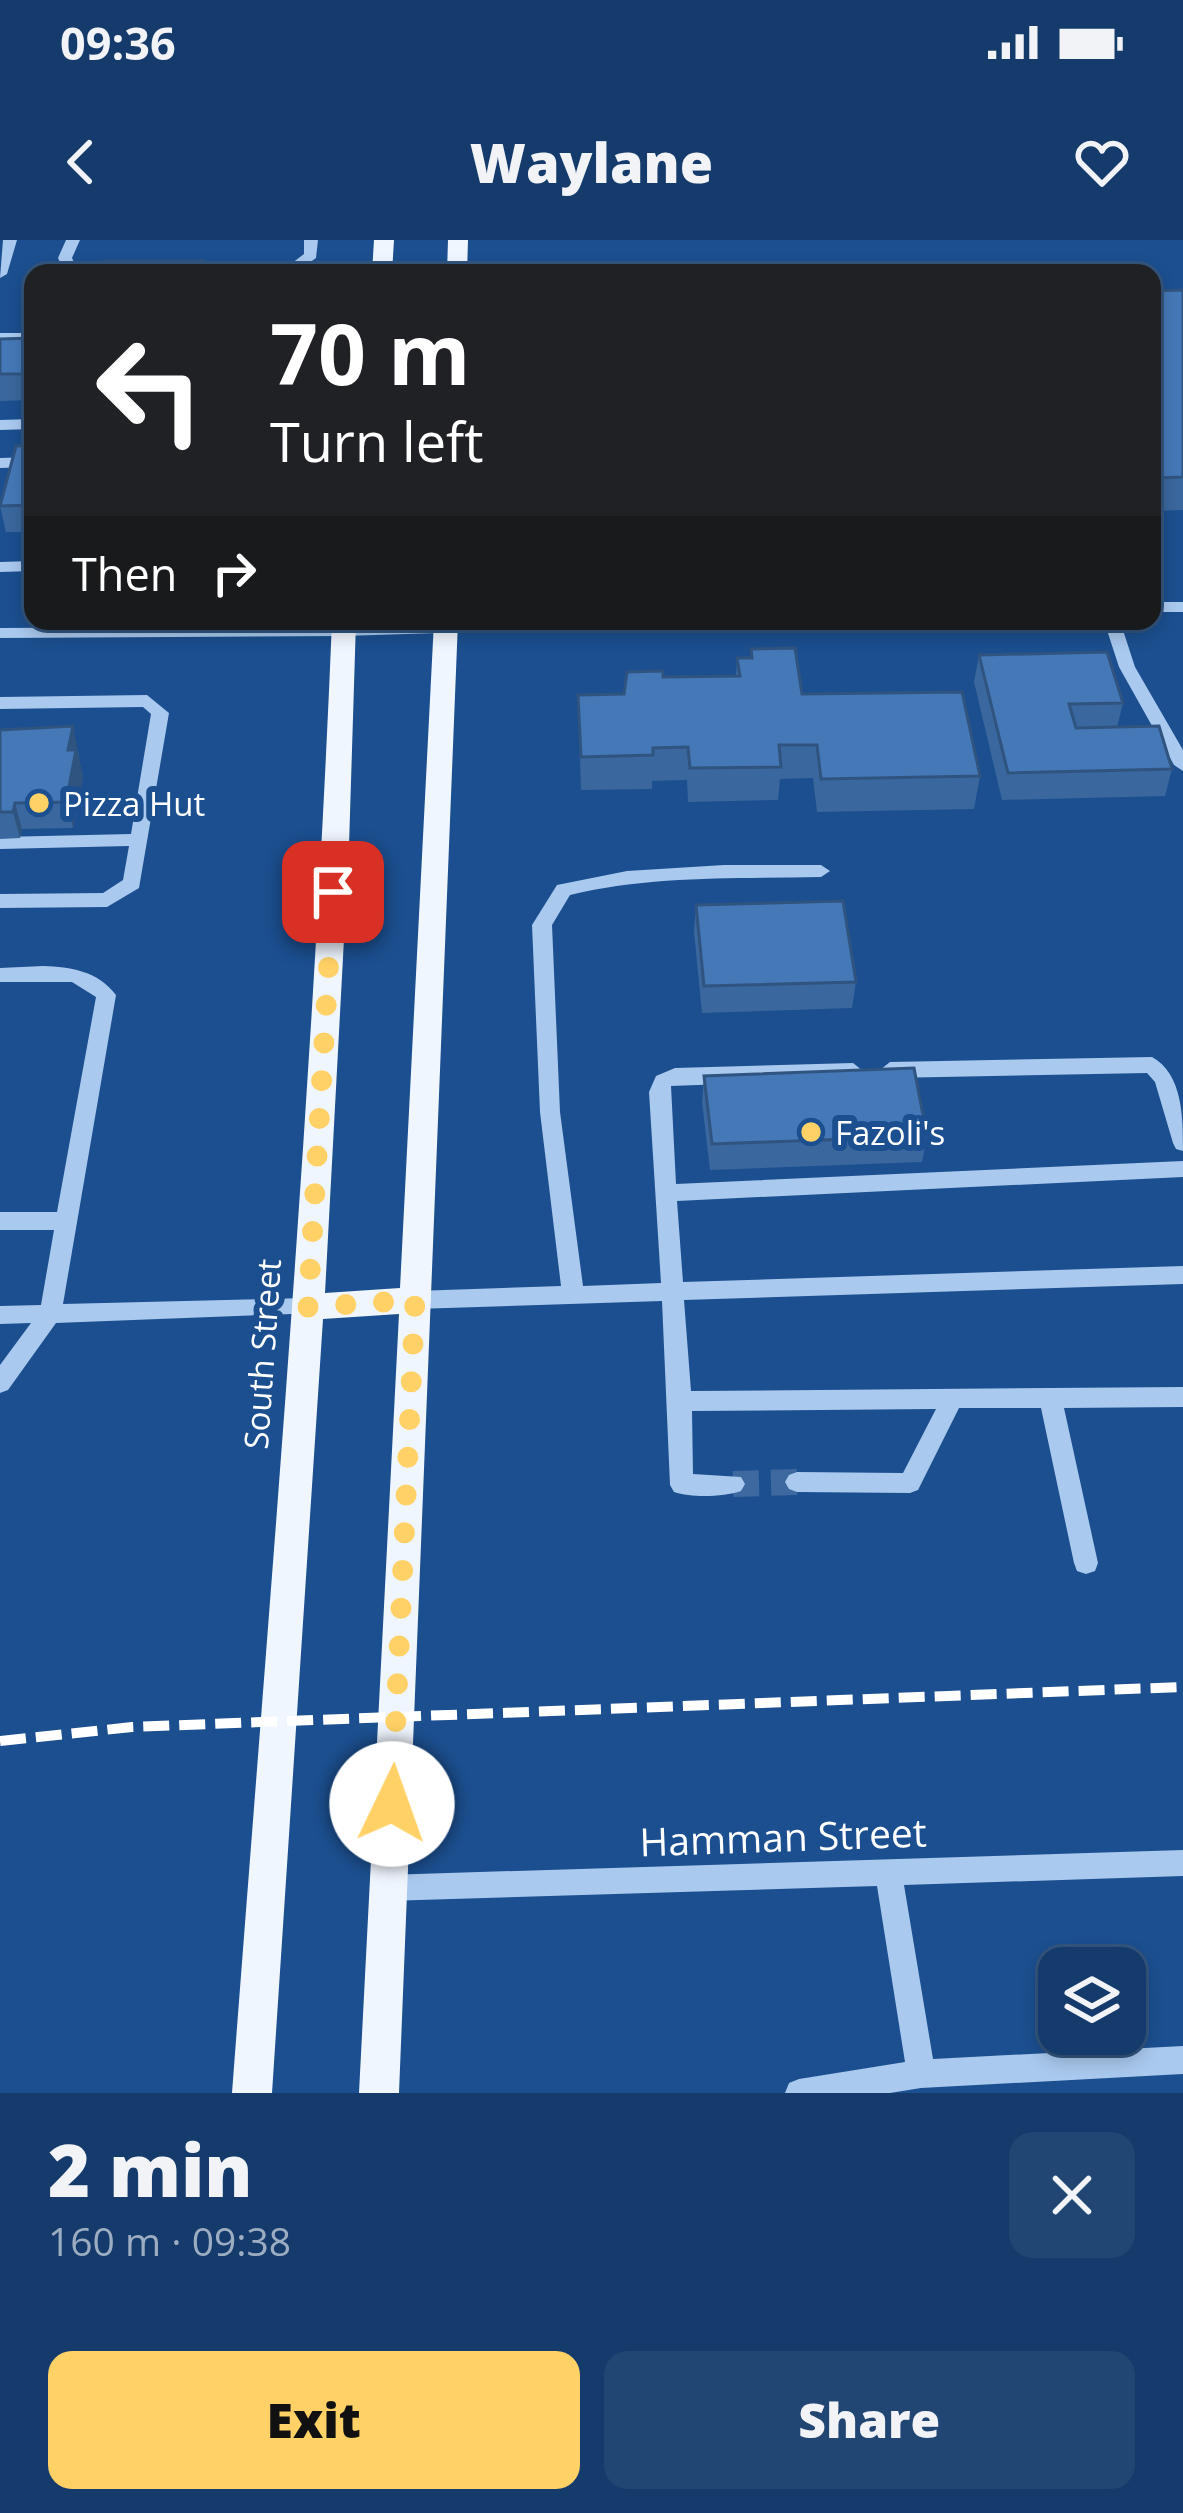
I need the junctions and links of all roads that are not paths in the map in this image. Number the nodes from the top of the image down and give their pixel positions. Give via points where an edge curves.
1 (10, 240) edge
2 (311, 240) edge
3 (298, 264) edge
4 (0, 274) edge
5 (172, 630) edge
6 (343, 630) edge
7 (446, 630) edge
8 (1115, 630) edge
9 (0, 634) edge
10 (0, 703) edge
11 (1183, 765) edge
12 (139, 840) junction
13 (0, 844) edge
14 (821, 871) dead end
15 (0, 901) edge
16 (0, 975) edge
17 (1183, 1144) edge
18 (1183, 1169) edge
19 (668, 1193) junction
20 (0, 1221) edge
21 (66, 1221) junction
22 (1183, 1274) edge
23 (675, 1292) junction
24 (574, 1295) junction
25 (415, 1300) junction
26 (308, 1307) junction
27 (50, 1314) junction
28 (0, 1315) edge
29 (0, 1383) edge
30 (1183, 1397) edge
31 (1050, 1398) junction
32 (952, 1399) junction
33 (680, 1401) junction
34 (797, 1482) tunnel mouth
35 (733, 1484) tunnel mouth
36 (1086, 1563) dead end
37 (1183, 1863) edge
38 (888, 1872) junction
39 (386, 1888) junction
40 (1183, 2060) edge
41 (920, 2074) junction
42 (252, 2093) edge
43 (379, 2093) edge
44 (799, 2093) edge

1 - 4 street
2 - 3 street via 311,254
5 - 9 street
6 - 26 main road, South Street
7 - 25 main road
8 - 11 street
10 - 12 street via 146,701 160,712
12 - 13 street
12 - 15 street via 132,883 107,900
14 - 24 street via 590,882 564,890 542,925 550,1112
16 - 21 street via 70,975 98,983 106,995
17 - 19 street via 1164,1079 1152,1065 1135,1062 675,1076 658,1092
18 - 19 street
19 - 23 street
20 - 21 street
21 - 27 street
22 - 23 street
23 - 24 street
23 - 33 street
24 - 25 street
25 - 26 main road
25 - 39 main road
26 - 27 street
26 - 42 main road, South Street
27 - 28 street
27 - 29 street
30 - 31 street
31 - 32 street
31 - 36 street
32 - 33 street
32 - 34 street via 910,1483
33 - 35 street via 682,1485
37 - 38 street, Hamman Street
38 - 39 street, Hamman Street
38 - 41 street
39 - 43 main road
40 - 41 street
41 - 44 street

